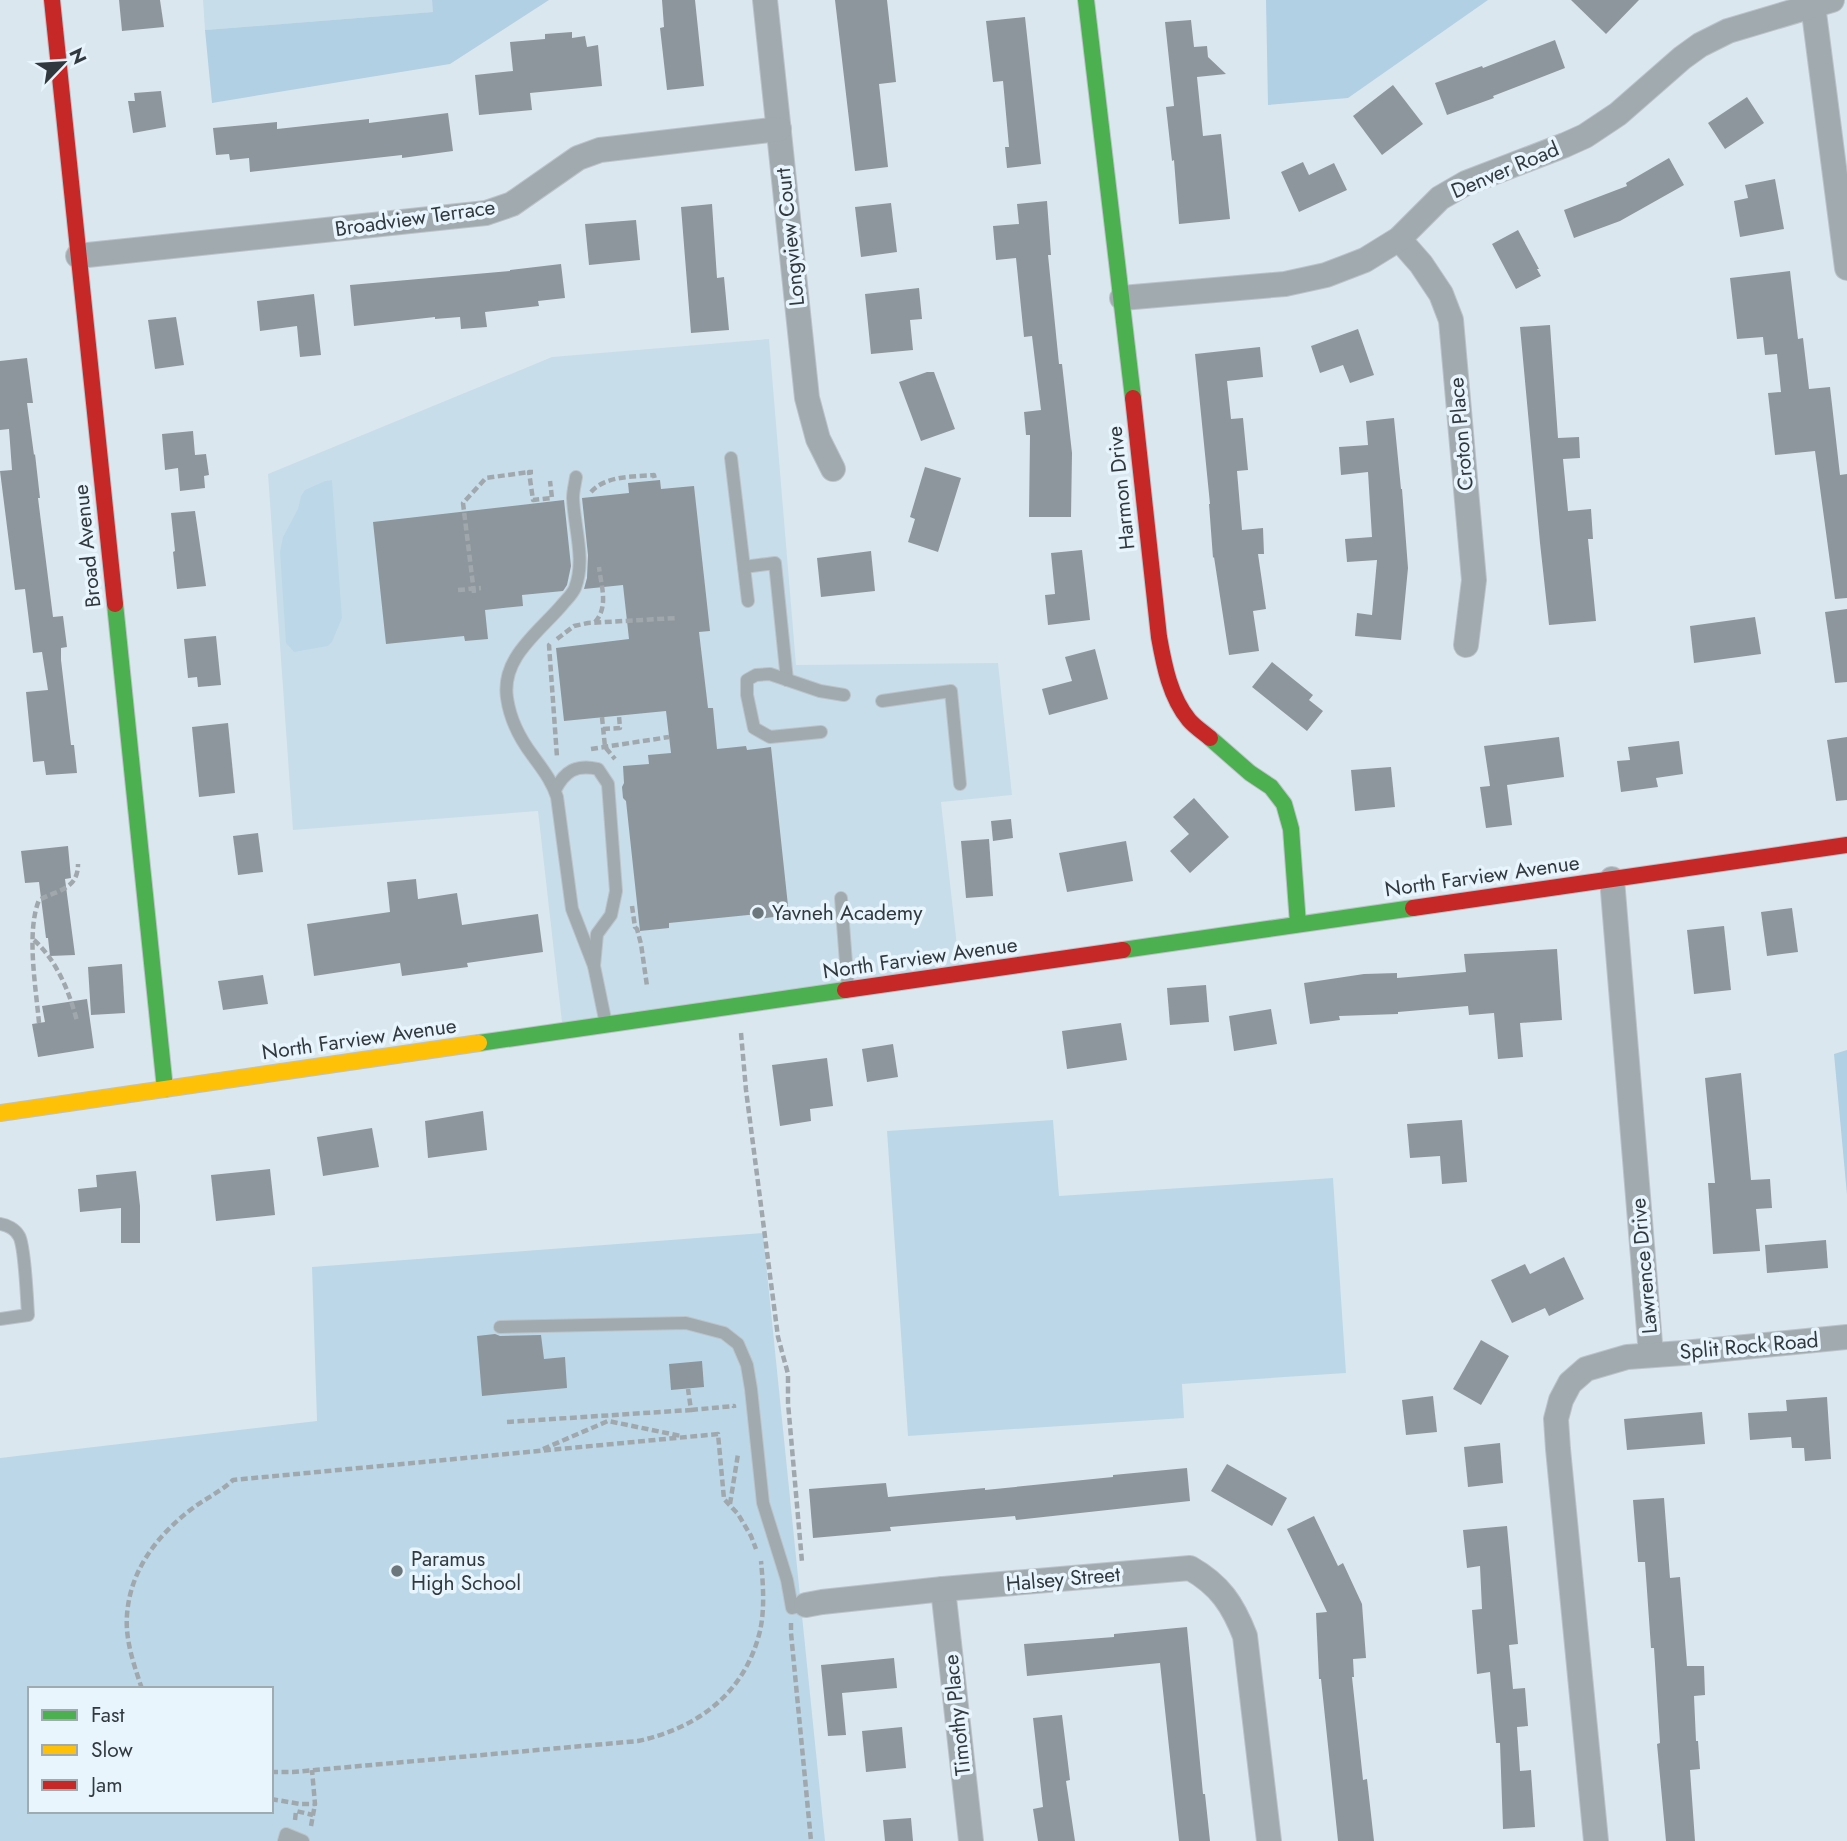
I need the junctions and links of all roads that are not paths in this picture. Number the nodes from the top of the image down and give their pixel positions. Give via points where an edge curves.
1 (52, 0) edge
2 (765, 0) edge
3 (1086, 0) edge
4 (1823, 2) edge
5 (779, 129) junction
6 (1399, 239) junction
7 (78, 256) junction
8 (1847, 268) edge
9 (1122, 298) junction
10 (731, 458) dead end
11 (833, 469) dead end
12 (576, 477) dead end
13 (744, 567) junction
14 (748, 601) dead end
15 (1466, 645) dead end
16 (787, 680) junction
17 (844, 695) dead end
18 (882, 701) dead end
19 (821, 732) dead end
20 (960, 784) dead end
21 (555, 790) junction
22 (1847, 845) edge
23 (1612, 879) junction
24 (841, 898) dead end
25 (1298, 924) junction
26 (594, 966) junction
27 (849, 989) junction
28 (606, 1025) junction
29 (165, 1088) junction
30 (0, 1113) edge
31 (0, 1224) edge
32 (0, 1319) edge
33 (500, 1326) dead end
34 (1847, 1337) edge
35 (1651, 1355) junction
36 (943, 1589) junction
37 (799, 1606) joint
38 (284, 1841) edge
39 (303, 1841) edge
40 (971, 1841) edge
41 (1269, 1841) edge
42 (1596, 1841) edge

1 - 7 street, Broad Avenue
2 - 5 street, Longview Court
3 - 9 street, Harmon Drive
4 - 6 street, Denver Road via 1727,31 1700,45 1585,136 1466,183 1440,198
4 - 8 street
5 - 7 street, Broadview Terrace via 600,150 578,158 512,204 486,213
5 - 11 street, Longview Court via 807,398 818,439
6 - 9 street, Denver Road via 1365,260 1285,284
6 - 15 street, Croton Place via 1422,264 1451,320 1474,580
7 - 29 street, Broad Avenue
9 - 25 street, Harmon Drive via 1164,665 1189,720 1271,787 1283,804 1291,829
10 - 13 lane
12 - 21 lane via 573,495 580,571 574,591 520,651 509,668 506,694 521,736
13 - 14 lane
13 - 16 lane via 775,563
16 - 17 lane
16 - 19 lane via 770,674 747,680 754,728 770,737
18 - 20 lane via 951,691
21 - 26 lane via 572,909
21 - 26 lane via 561,778 584,766 598,769 608,784 617,891 611,915 597,934
22 - 23 street, North Farview Avenue
23 - 25 street, North Farview Avenue
23 - 35 street, Lawrence Drive
24 - 27 lane
25 - 27 street, North Farview Avenue
26 - 28 lane
27 - 28 street, North Farview Avenue
28 - 29 street, North Farview Avenue
29 - 30 street, North Farview Avenue
31 - 32 lane via 19,1236 28,1315
33 - 37 lane via 686,1323 724,1333 738,1344 751,1389 763,1503
34 - 35 street, Split Rock Road
35 - 42 street, Lawrence Drive via 1586,1369 1570,1383 1556,1419
36 - 37 street, Halsey Street
36 - 40 street, Timothy Place
36 - 41 street, Halsey Street via 1190,1568 1203,1576 1222,1592 1245,1636
38 - 39 lane via 286,1834

